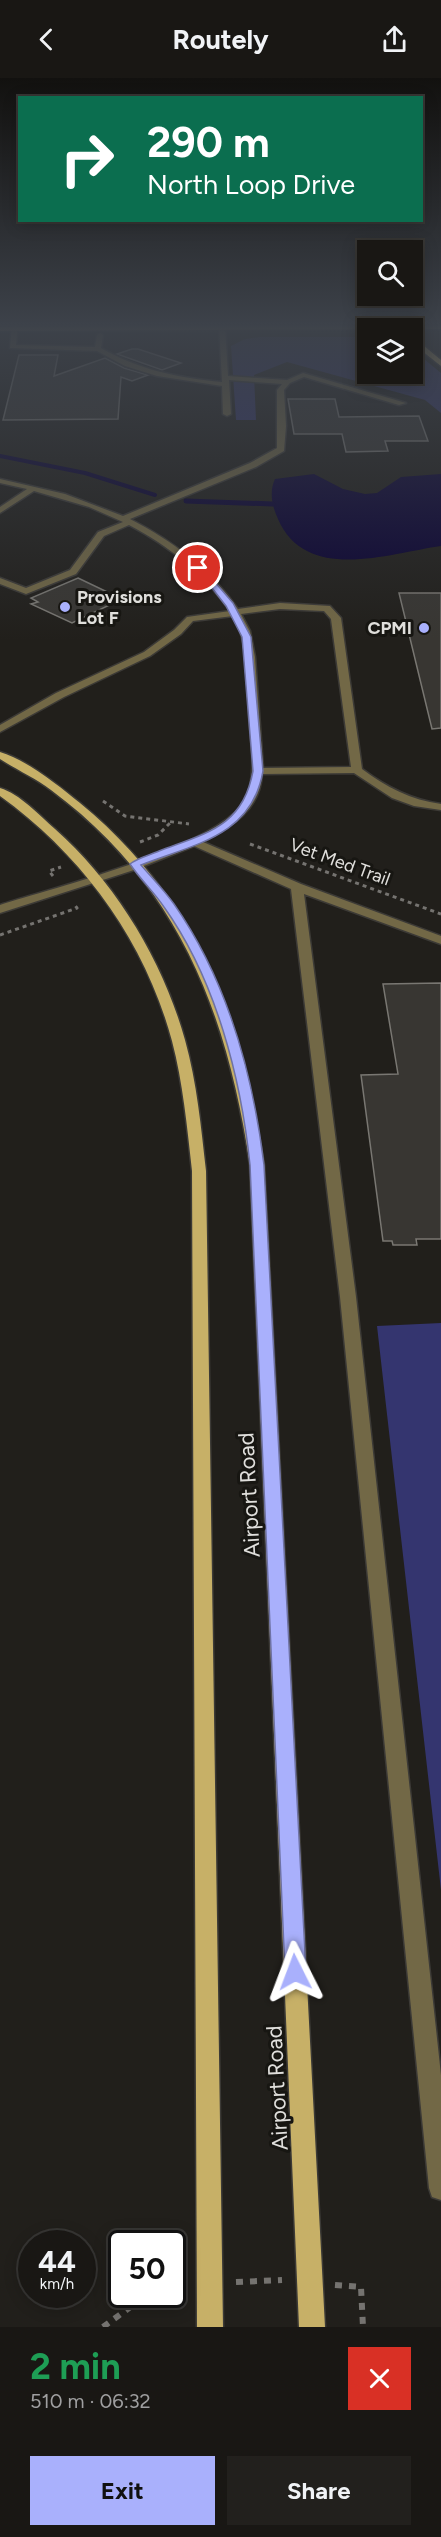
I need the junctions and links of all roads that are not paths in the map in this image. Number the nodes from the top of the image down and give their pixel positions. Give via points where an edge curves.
1 (282, 430) edge
2 (0, 481) edge
3 (33, 488) junction
4 (0, 511) edge
5 (126, 520) junction
6 (0, 581) edge
7 (234, 611) junction
8 (0, 729) edge
9 (0, 755) edge
10 (357, 770) junction
11 (258, 771) junction
12 (0, 791) edge
13 (441, 807) edge
14 (194, 833) junction
15 (135, 864) junction
16 (95, 877) junction
17 (297, 887) junction
18 (0, 909) edge
19 (441, 940) edge
20 (441, 2188) edge
21 (210, 2327) edge
22 (312, 2327) edge

1 - 5 street via 281,449
2 - 3 street
3 - 4 street
3 - 5 street via 86,503
5 - 6 street via 101,534 73,572 26,591
5 - 7 street via 189,559
7 - 8 street via 190,619 181,631 157,648
7 - 10 street via 280,606 327,608 336,618
7 - 11 street via 247,637
9 - 15 main road, Airport Road via 54,787 112,837
10 - 11 street
10 - 13 street via 380,789 409,801
11 - 14 street via 251,800 243,811 217,832
12 - 16 main road, Airport Road via 42,824
14 - 15 street
14 - 17 street
15 - 16 street
15 - 22 main road, Airport Road via 170,906 206,971 240,1065 251,1114 257,1165
16 - 18 street
16 - 21 main road, Airport Road via 141,947 174,1023 199,1171
17 - 19 street
17 - 20 street via 348,1297

